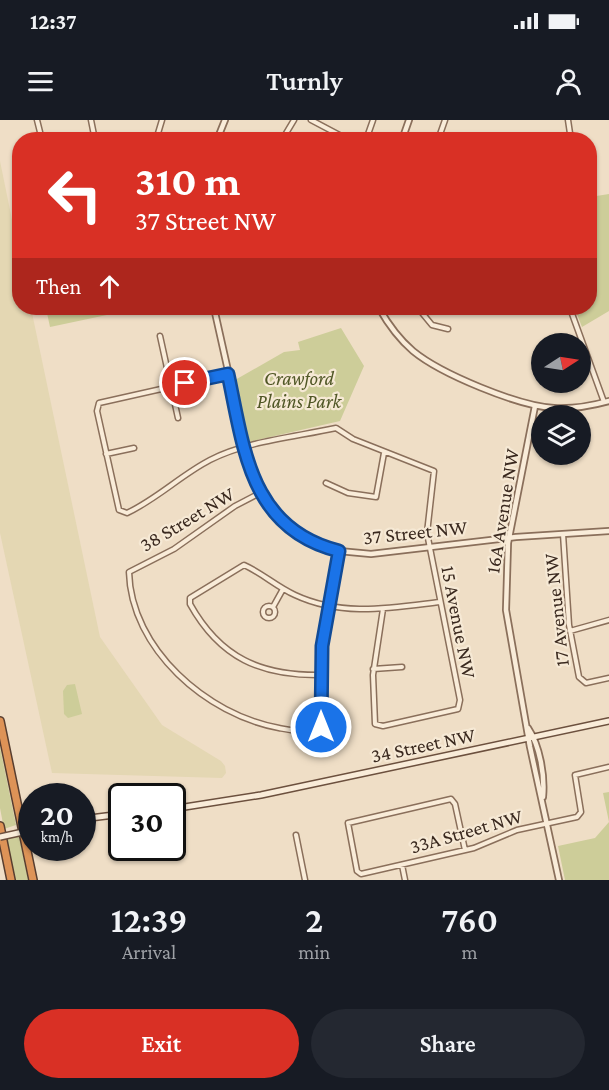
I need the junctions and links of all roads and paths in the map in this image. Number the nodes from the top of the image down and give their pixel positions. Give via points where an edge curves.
1 (311, 120) edge
2 (334, 132) edge
3 (215, 315) edge
4 (384, 315) edge
5 (424, 315) edge
6 (572, 315) edge
7 (447, 329) dead end
8 (160, 336) dead end
9 (228, 374) junction
10 (171, 386) junction
11 (606, 402) edge
12 (532, 405) edge
13 (588, 405) edge
14 (178, 418) dead end
15 (531, 426) edge
16 (134, 448) dead end
17 (244, 448) junction
18 (384, 453) junction
19 (106, 454) junction
20 (326, 483) dead end
21 (260, 493) junction
22 (609, 531) edge
23 (563, 534) junction
24 (509, 537) junction
25 (429, 546) junction
26 (339, 551) junction
27 (283, 589) junction
28 (440, 602) junction
29 (329, 606) junction
30 (273, 607) dead end
31 (383, 609) junction
32 (609, 620) edge
33 (570, 632) junction
34 (402, 666) dead end
35 (373, 669) junction
36 (321, 675) junction
37 (609, 678) edge
38 (0, 721) edge
39 (609, 721) edge
40 (531, 737) junction
41 (609, 767) edge
42 (186, 807) edge
43 (547, 824) junction
44 (0, 826) edge
45 (18, 833) edge
46 (296, 835) dead end
47 (0, 837) edge
48 (465, 850) junction
49 (402, 865) junction
50 (11, 880) edge
51 (33, 880) edge
52 (305, 880) edge
53 (405, 880) edge
54 (559, 880) edge

1 - 2 street
3 - 9 street, 37 Street NW
4 - 12 street via 397,335 421,357
5 - 7 street via 432,325
6 - 11 street
8 - 10 street
9 - 10 street
9 - 17 street, 37 Street NW
10 - 14 street
10 - 19 street via 99,403 97,411
11 - 13 street
15 - 24 street, 16A Avenue NW
16 - 19 street
17 - 18 street via 336,428
17 - 19 street via 212,459 127,513 120,512
17 - 21 street, 37 Street NW
18 - 20 street via 376,497 348,493
18 - 25 street, 15 Avenue NW via 434,471 427,521
21 - 26 street, 37 Street NW via 300,535
21 - 36 street, 38 Street NW via 174,549 130,570 136,606 150,636 175,671 200,694 260,724 294,730 320,729
22 - 23 street, 37 Street NW
23 - 24 street, 37 Street NW
23 - 33 street, 17 Avenue NW
24 - 25 street, 37 Street NW
24 - 40 street, 16A Avenue NW via 506,610
25 - 26 street, 37 Street NW via 371,554
25 - 28 street, 15 Avenue NW
26 - 29 street
27 - 29 street
27 - 30 street
27 - 36 street via 244,565 189,601 209,633 241,659 276,673
28 - 31 street
28 - 35 street, 15 Avenue NW via 459,707 376,725
29 - 31 street
29 - 36 street
31 - 35 street
32 - 33 street
33 - 37 street, 17 Avenue NW via 582,682
34 - 35 street
38 - 51 highway
39 - 40 main road, 34 Street NW
40 - 42 main road, 34 Street NW
40 - 43 street, 16A Avenue NW via 544,787
41 - 43 street, 33A Street NW via 575,776 581,814
43 - 48 street, 33A Street NW via 517,830
43 - 54 street, 16A Avenue NW
44 - 50 highway
45 - 47 main road, bridge
46 - 52 street
48 - 49 street, 33A Street NW
48 - 49 street, 33A Street NW via 454,800 348,823 359,873
49 - 53 street

